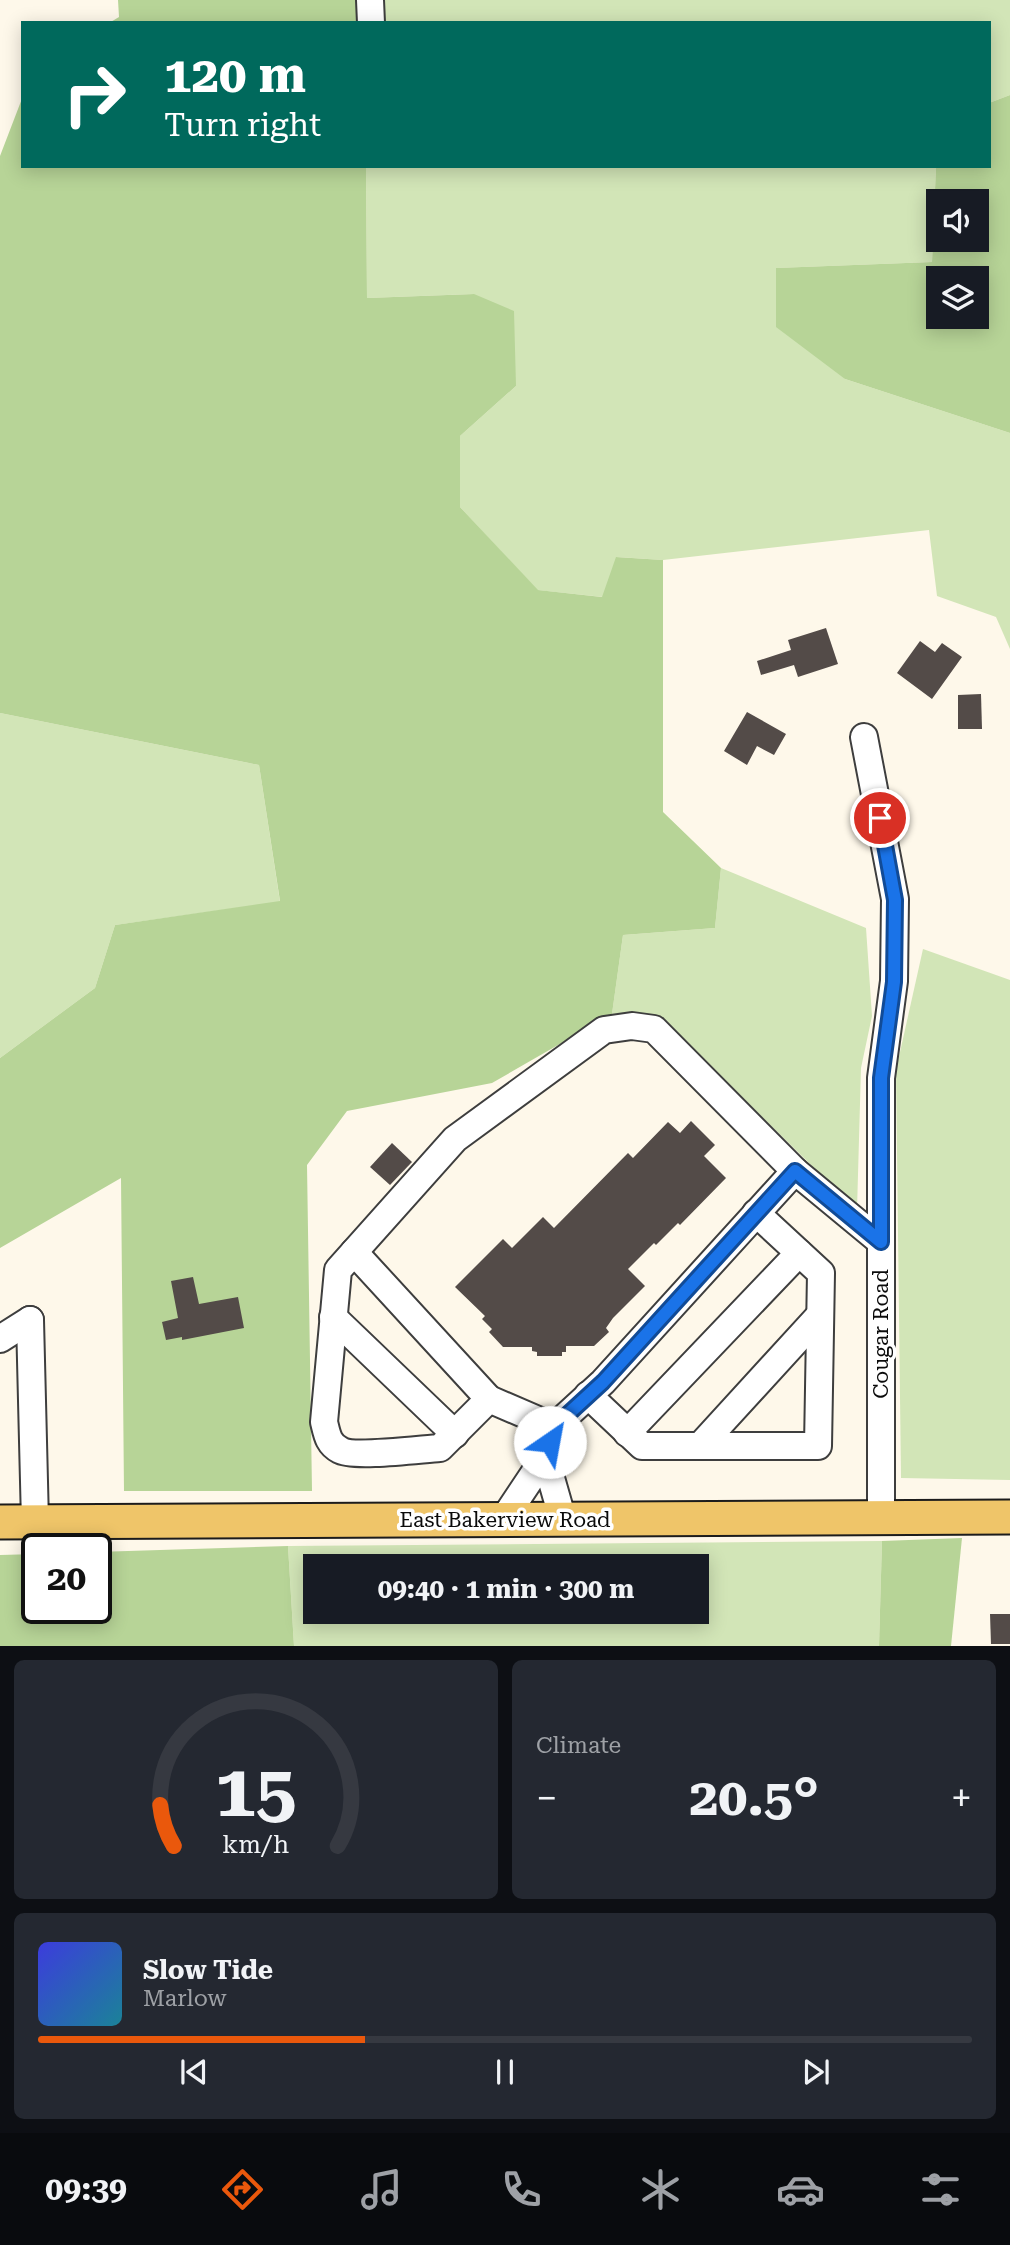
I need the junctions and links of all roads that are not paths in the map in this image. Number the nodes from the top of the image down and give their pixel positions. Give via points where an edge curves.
1 (370, 0) edge
2 (370, 21) edge
3 (864, 737) dead end
4 (795, 1171) junction
5 (756, 1213) junction
6 (881, 1242) junction
7 (354, 1252) junction
8 (799, 1253) junction
9 (334, 1317) junction
10 (818, 1317) junction
11 (0, 1339) edge
12 (588, 1395) junction
13 (489, 1399) junction
14 (554, 1427) junction
15 (627, 1433) junction
16 (454, 1434) junction
17 (700, 1446) junction
18 (545, 1457) junction
19 (1010, 1517) edge
20 (881, 1518) junction
21 (503, 1520) junction
22 (563, 1520) junction
23 (0, 1522) edge
24 (35, 1522) junction

1 - 2 street
3 - 6 street, Cougar Road via 895,900 894,982 881,1078
4 - 5 street
4 - 6 street
4 - 7 street via 654,1029 604,1030 455,1139
5 - 8 street
5 - 12 street
6 - 20 street, Cougar Road
7 - 9 street via 338,1270
7 - 13 street
8 - 10 street via 821,1273
8 - 15 street
9 - 16 street
9 - 16 street via 324,1422 329,1441 342,1452 360,1453 440,1448
10 - 17 street
10 - 17 street via 818,1446
11 - 24 street via 30,1320
12 - 14 street
12 - 15 street
13 - 14 street
13 - 16 street
14 - 18 street
15 - 17 street via 642,1446
18 - 21 street
18 - 22 street
19 - 20 main road, East Bakerview Road
20 - 22 main road, East Bakerview Road
21 - 22 main road, East Bakerview Road
21 - 24 main road, East Bakerview Road
23 - 24 main road, East Bakerview Road

